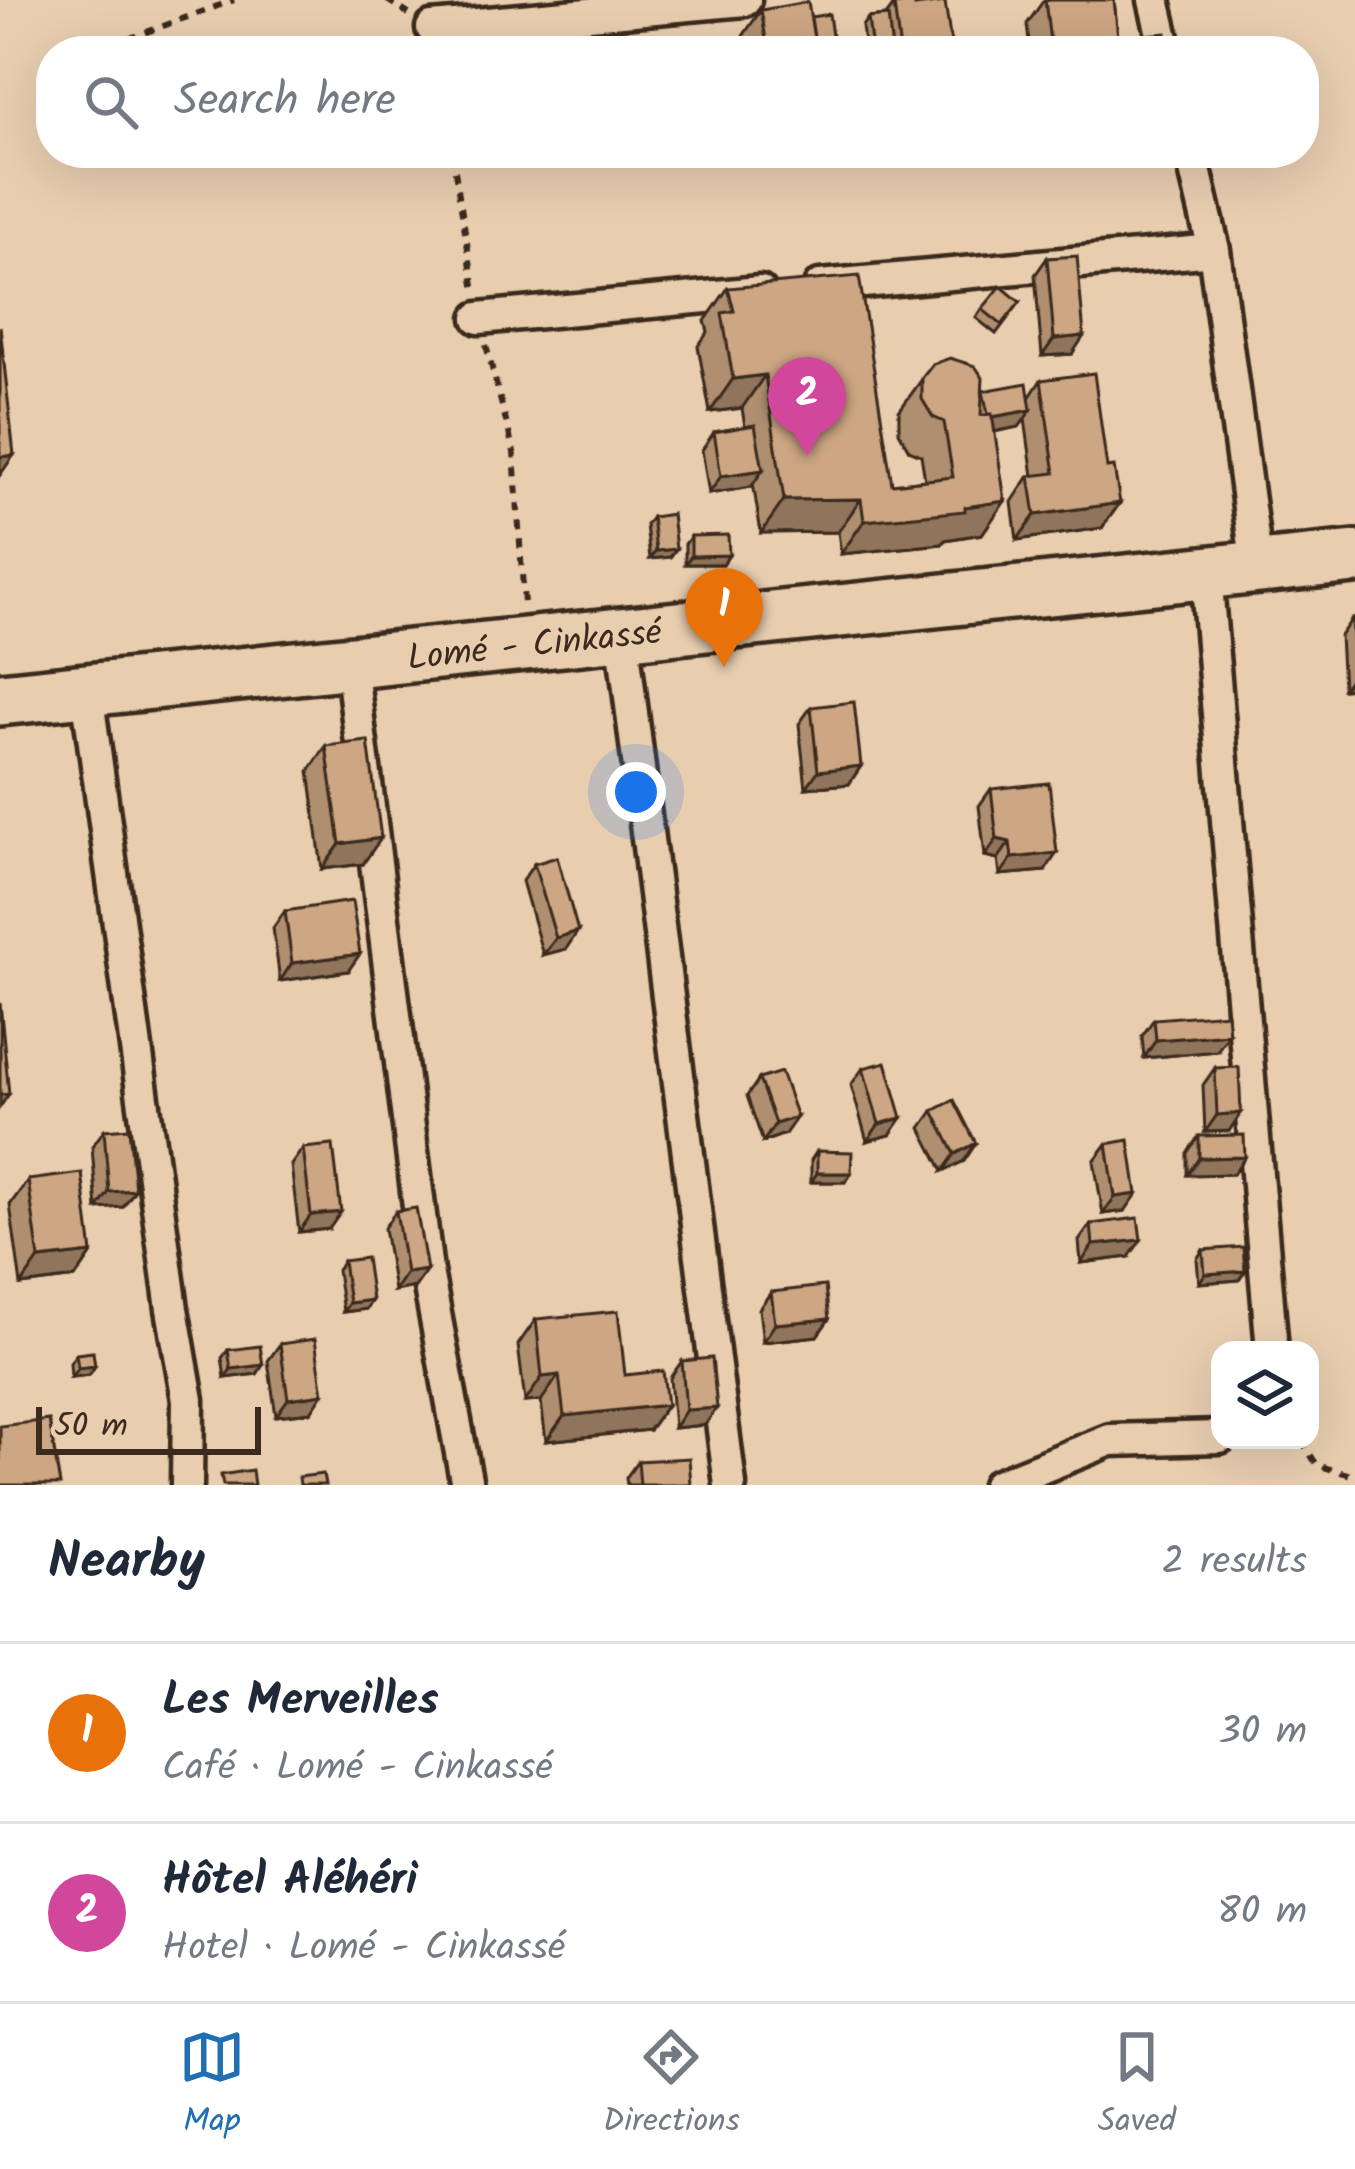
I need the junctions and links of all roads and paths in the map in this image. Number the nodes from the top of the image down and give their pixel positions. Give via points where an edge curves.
1 (234, 0) edge
2 (745, 0) edge
3 (1154, 0) edge
4 (432, 28) dead end
5 (136, 36) edge
6 (1162, 36) edge
7 (454, 168) edge
8 (1195, 168) edge
9 (1214, 250) junction
10 (479, 318) junction
11 (1355, 557) edge
12 (1257, 567) junction
13 (1206, 573) junction
14 (622, 634) junction
15 (526, 643) junction
16 (351, 663) junction
17 (87, 692) junction
18 (0, 699) edge
19 (1271, 1341) edge
20 (1211, 1437) edge
21 (1307, 1449) edge
22 (1355, 1476) edge
23 (187, 1485) edge
24 (467, 1485) edge
25 (730, 1485) edge
26 (998, 1485) edge

1 - 5 path
2 - 4 street
3 - 6 street
7 - 10 path
8 - 9 street
9 - 10 street
9 - 12 street
10 - 15 path via 514,452
11 - 12 highway, Lomé - Cinkassé
12 - 13 highway, Lomé - Cinkassé
13 - 14 highway, Lomé - Cinkassé
13 - 19 street
14 - 15 highway, Lomé - Cinkassé
14 - 25 street
15 - 16 highway, Lomé - Cinkassé
16 - 17 highway, Lomé - Cinkassé
16 - 24 street via 427,1271
17 - 18 highway, Lomé - Cinkassé
17 - 23 street via 188,1400
20 - 26 street via 1110,1441
21 - 22 path via 1317,1465

